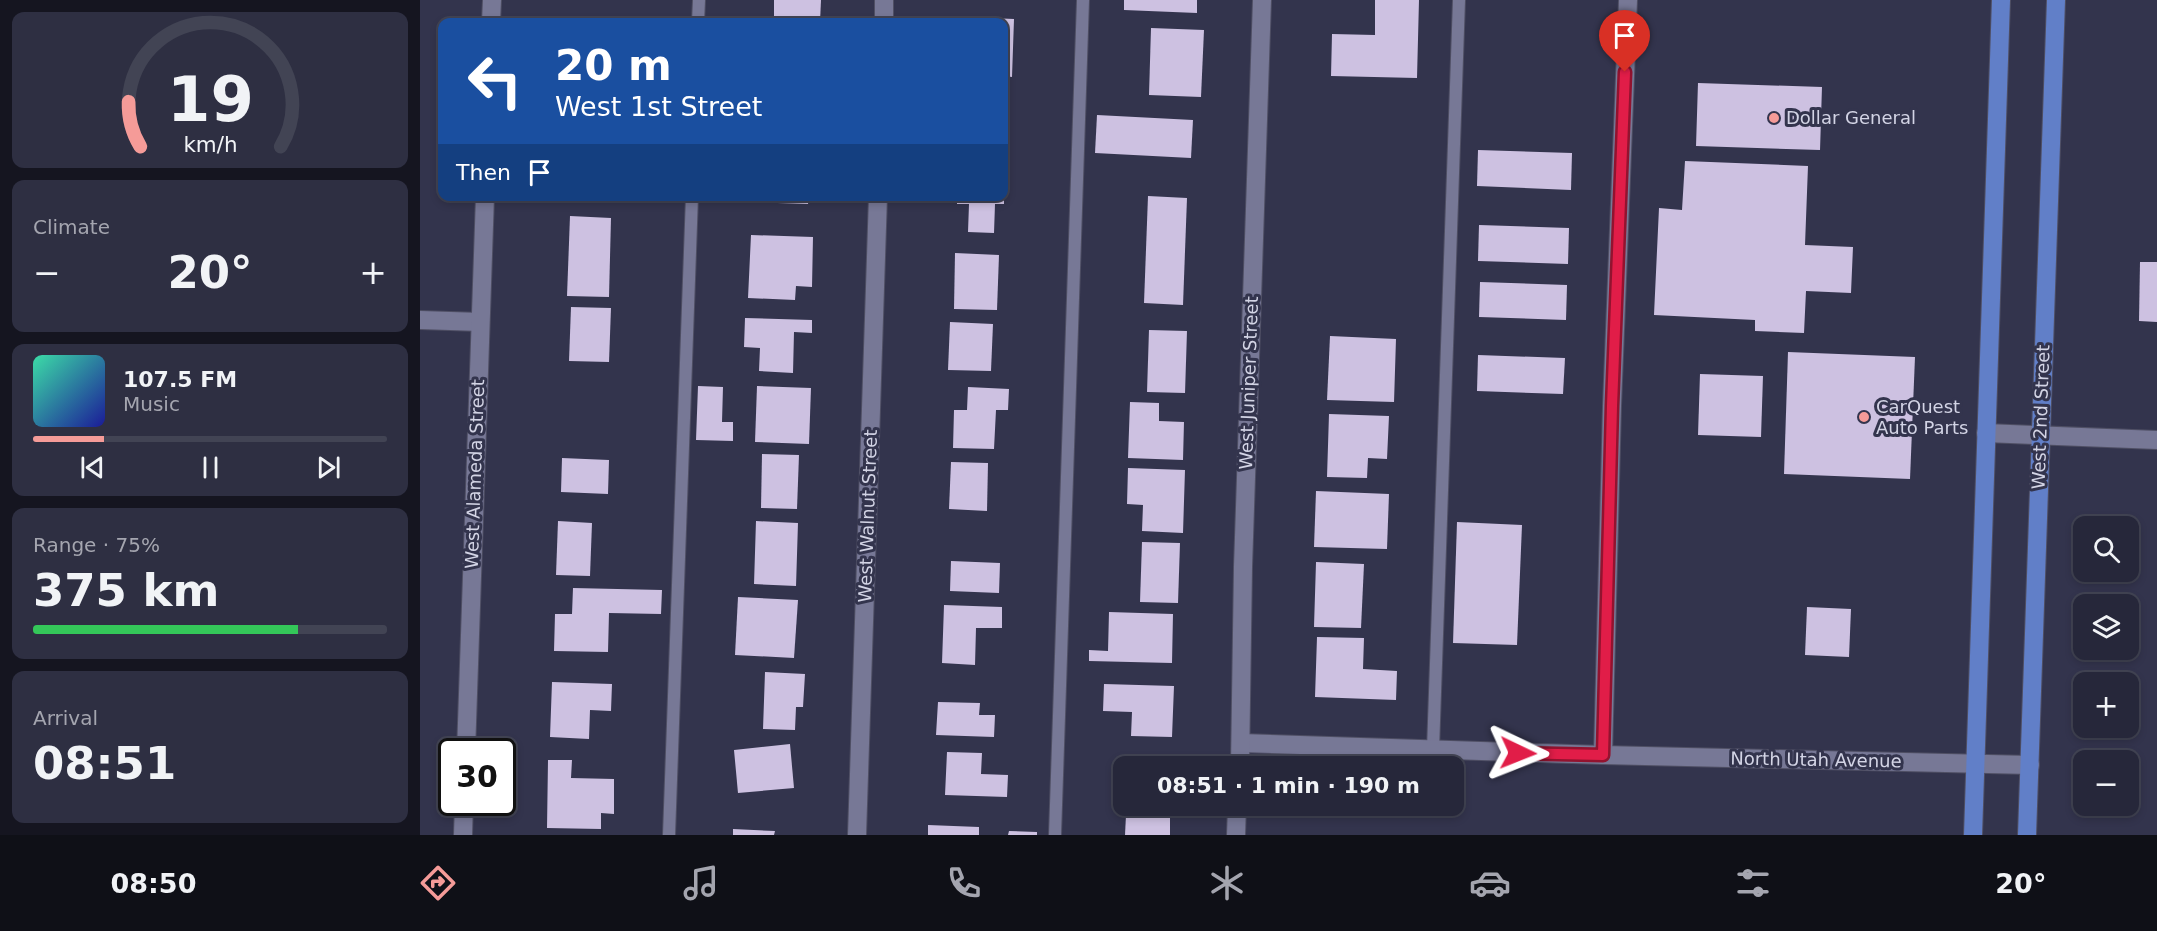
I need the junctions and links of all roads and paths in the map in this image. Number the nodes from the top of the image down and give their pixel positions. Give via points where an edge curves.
1 (492, 0) edge
2 (699, 0) edge
3 (884, 0) edge
4 (1083, 0) edge
5 (1262, 0) edge
6 (1459, 0) edge
7 (1628, 0) edge
8 (2001, 0) edge
9 (2056, 0) edge
10 (491, 18) edge
11 (698, 18) edge
12 (884, 18) edge
13 (485, 201) edge
14 (692, 201) edge
15 (878, 201) edge
16 (420, 320) edge
17 (480, 322) junction
18 (1986, 433) junction
19 (2041, 434) junction
20 (2157, 440) edge
21 (466, 738) edge
22 (1241, 743) junction
23 (1433, 750) junction
24 (1603, 755) junction
25 (1240, 756) edge
26 (1975, 763) junction
27 (2030, 765) junction
28 (464, 816) edge
29 (1237, 816) edge
30 (463, 835) edge
31 (669, 835) edge
32 (857, 835) edge
33 (1055, 835) edge
34 (1236, 835) edge
35 (1973, 835) edge
36 (2027, 835) edge

1 - 10 street
2 - 11 lane
3 - 12 street
4 - 33 lane
5 - 22 street, West Juniper Street
6 - 23 lane
7 - 24 street
8 - 18 main road
9 - 19 main road, West 2nd Street
13 - 17 street, West Alameda Street
14 - 31 lane
15 - 32 street, West Walnut Street
16 - 17 street
17 - 21 street, West Alameda Street
18 - 19 street
18 - 26 main road
19 - 20 street
19 - 27 main road, West 2nd Street
22 - 23 street, North Utah Avenue
22 - 25 street, West Juniper Street
23 - 24 street, North Utah Avenue
24 - 26 street, North Utah Avenue
26 - 27 street, North Utah Avenue
26 - 35 main road
27 - 36 main road, West 2nd Street
28 - 30 street
29 - 34 street

